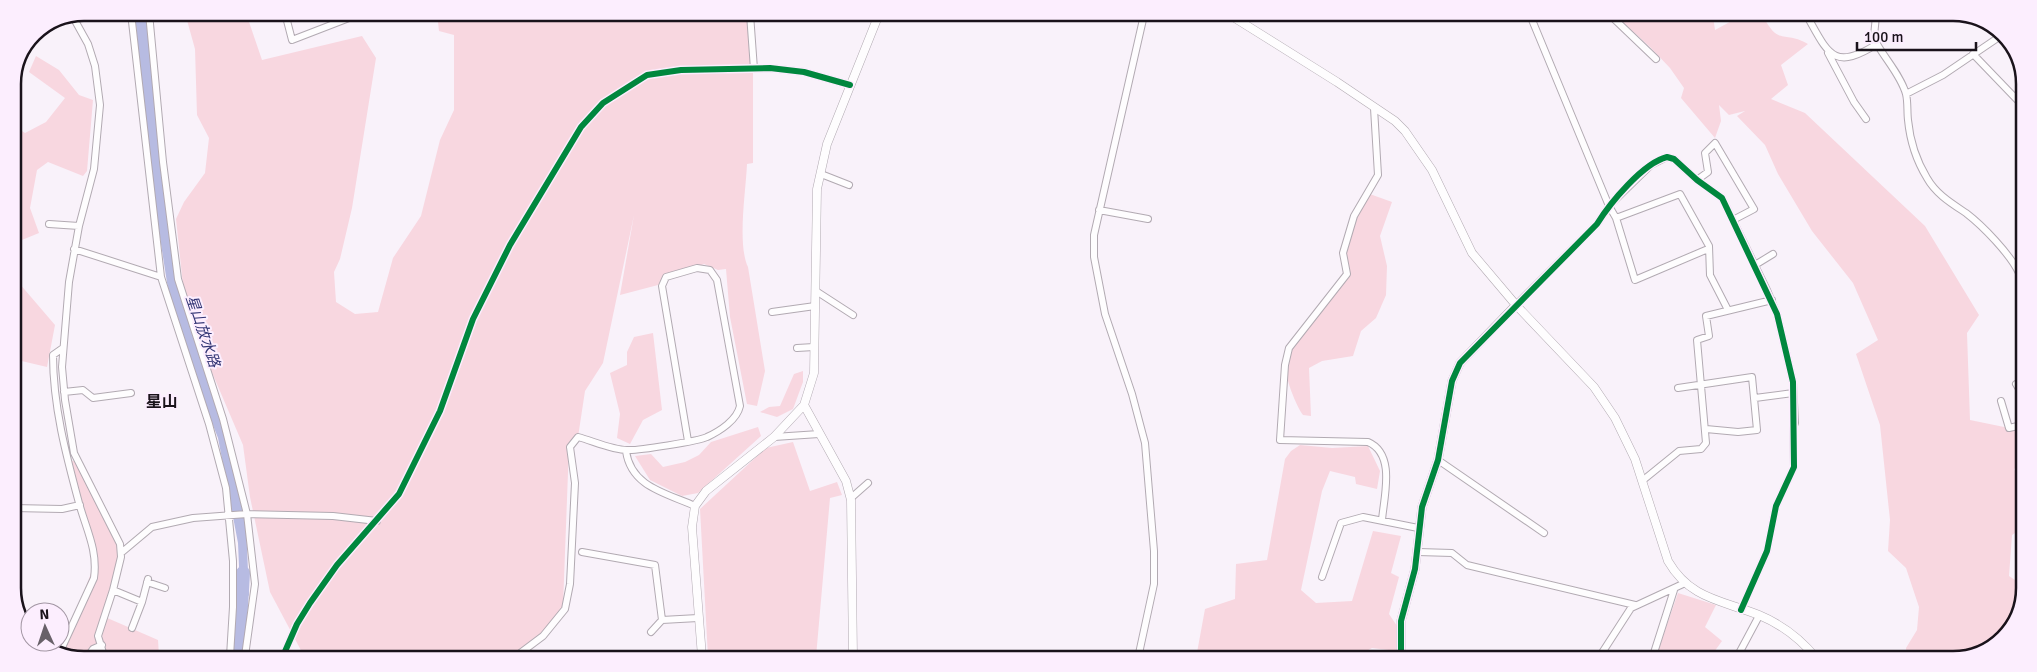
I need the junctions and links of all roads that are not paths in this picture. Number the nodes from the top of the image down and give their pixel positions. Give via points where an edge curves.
1 (133, 21) edge
2 (150, 21) edge
3 (287, 21) edge
4 (341, 21) edge
5 (751, 21) edge
6 (876, 21) edge
7 (1143, 21) edge
8 (1239, 21) edge
9 (1533, 21) edge
10 (1615, 21) edge
11 (1810, 21) edge
12 (1876, 21) edge
13 (76, 22) edge
14 (1996, 39) edge
15 (1877, 44) junction
16 (1828, 51) junction
17 (1973, 54) junction
18 (1656, 59) dead end
19 (754, 69) junction
20 (850, 85) junction
21 (1906, 94) junction
22 (2016, 99) edge
23 (1374, 108) junction
24 (1866, 119) dead end
25 (821, 174) junction
26 (1697, 180) junction
27 (848, 185) dead end
28 (1609, 206) junction
29 (1099, 210) junction
30 (1616, 218) junction
31 (1148, 219) dead end
32 (1733, 220) junction
33 (49, 224) dead end
34 (78, 226) junction
35 (74, 249) junction
36 (1708, 249) junction
37 (1774, 254) dead end
38 (1755, 265) junction
39 (2016, 268) edge
40 (161, 276) junction
41 (816, 291) junction
42 (1772, 300) junction
43 (1516, 304) junction
44 (815, 306) junction
45 (1728, 310) junction
46 (772, 312) dead end
47 (853, 314) dead end
48 (814, 347) junction
49 (63, 348) junction
50 (797, 348) dead end
51 (1700, 386) junction
52 (1678, 388) dead end
53 (64, 392) junction
54 (131, 393) dead end
55 (1793, 393) junction
56 (1755, 398) junction
57 (2001, 401) dead end
58 (804, 405) junction
59 (2016, 426) edge
60 (1706, 429) junction
61 (819, 434) junction
62 (774, 437) junction
63 (688, 441) junction
64 (626, 451) junction
65 (1438, 460) junction
66 (1642, 481) junction
67 (868, 483) dead end
68 (851, 498) junction
69 (80, 506) junction
70 (695, 506) junction
71 (21, 508) edge
72 (247, 514) junction
73 (228, 515) junction
74 (1382, 520) junction
75 (377, 521) junction
76 (1418, 528) junction
77 (1544, 533) dead end
78 (582, 552) dead end
79 (1418, 552) junction
80 (121, 553) junction
81 (1322, 577) dead end
82 (1684, 583) junction
83 (165, 588) dead end
84 (112, 590) junction
85 (1674, 590) junction
86 (142, 602) junction
87 (1635, 605) junction
88 (1741, 610) junction
89 (1759, 616) junction
90 (698, 618) junction
91 (662, 620) junction
92 (132, 628) dead end
93 (651, 632) dead end
94 (102, 645) junction
95 (62, 647) edge
96 (92, 651) edge
97 (103, 651) edge
98 (230, 651) edge
99 (246, 651) edge
100 (286, 651) edge
101 (523, 651) edge
102 (701, 651) edge
103 (853, 651) edge
104 (1140, 651) edge
105 (1401, 651) edge
106 (1603, 651) edge
107 (1655, 651) edge
108 (1740, 651) edge
109 (1810, 651) edge

1 - 40 street
2 - 72 street via 178,279 223,419
3 - 4 street via 292,40
5 - 19 street
6 - 20 street
7 - 29 street
8 - 23 street
9 - 28 street
10 - 18 street
11 - 16 street
12 - 15 street
13 - 34 street via 95,66 100,105 94,169
14 - 17 street
15 - 16 street via 1850,58 1838,57
15 - 21 street
16 - 24 street
17 - 21 street via 1943,75
17 - 22 street
19 - 20 street via 804,72
19 - 75 street via 681,70 647,75 603,103 581,127 510,245 473,319 440,411 399,494
20 - 25 street via 827,144
21 - 39 street via 1909,136 1917,161 1928,180 1943,198 1968,215
23 - 43 street via 1395,121 1415,144 1432,170 1472,252
23 - 74 street via 1378,175 1354,216 1343,253 1347,274 1289,348 1284,365 1280,440 1368,442 1375,445 1386,464
25 - 27 street
25 - 41 street via 815,210
26 - 28 street via 1674,159 1661,158
26 - 32 street via 1722,198
26 - 32 street via 1708,172 1705,153 1715,143 1754,209
28 - 30 street
28 - 43 street via 1597,224
29 - 31 street
29 - 104 street via 1094,257 1105,314 1132,394 1148,467 1154,584
30 - 36 street via 1680,194
30 - 36 street via 1635,280
32 - 38 street
33 - 34 street
34 - 35 street
35 - 40 street
35 - 49 street
36 - 45 street via 1710,275
37 - 38 street
38 - 42 street
40 - 73 street via 219,459
41 - 44 street
41 - 47 street
42 - 45 street
42 - 55 street
43 - 65 street via 1460,363 1452,381
43 - 66 street via 1594,388 1626,437
44 - 46 street
44 - 48 street
45 - 51 street via 1706,316 1709,336 1697,340
48 - 50 street
48 - 58 street via 813,381
49 - 53 street
49 - 69 street via 53,355 53,376 65,449
51 - 52 street
51 - 56 street via 1752,377
51 - 60 street
53 - 54 street via 84,390 93,398
53 - 80 street via 74,453 117,537
55 - 56 street
55 - 88 street via 1794,467 1776,506 1767,551
56 - 60 street via 1757,430
57 - 59 street via 2010,428
58 - 61 street
58 - 62 street
60 - 66 street via 1706,442 1701,449 1680,451
61 - 62 street
61 - 68 street via 846,481
62 - 70 street via 706,491
63 - 63 street via 662,286 666,277 697,268 710,270 717,280 740,406 730,423 706,438
63 - 64 street
64 - 70 street via 628,464 639,480
64 - 101 street via 578,437 570,447 575,483 570,584 565,609 543,636
65 - 76 street
65 - 77 street
66 - 82 street via 1668,560
67 - 68 street
68 - 103 street
69 - 71 street
69 - 95 street via 96,555 95,571
70 - 90 street via 692,527
72 - 73 street
72 - 75 street via 333,516
72 - 99 street via 254,584
73 - 80 street via 161,523
73 - 98 street via 233,561
74 - 76 street
74 - 81 street via 1363,517 1341,523
75 - 100 street via 337,565 310,603
76 - 79 street
78 - 91 street via 656,565
79 - 87 street via 1452,553 1467,565
79 - 105 street via 1401,621
80 - 84 street
82 - 85 street
82 - 88 street via 1706,597
83 - 86 street via 147,580
84 - 86 street
84 - 94 street via 100,625 98,636
85 - 87 street
85 - 107 street
86 - 92 street
87 - 106 street
88 - 89 street
89 - 108 street
89 - 109 street via 1792,632
90 - 91 street
90 - 102 street
91 - 93 street
94 - 96 street
94 - 97 street

